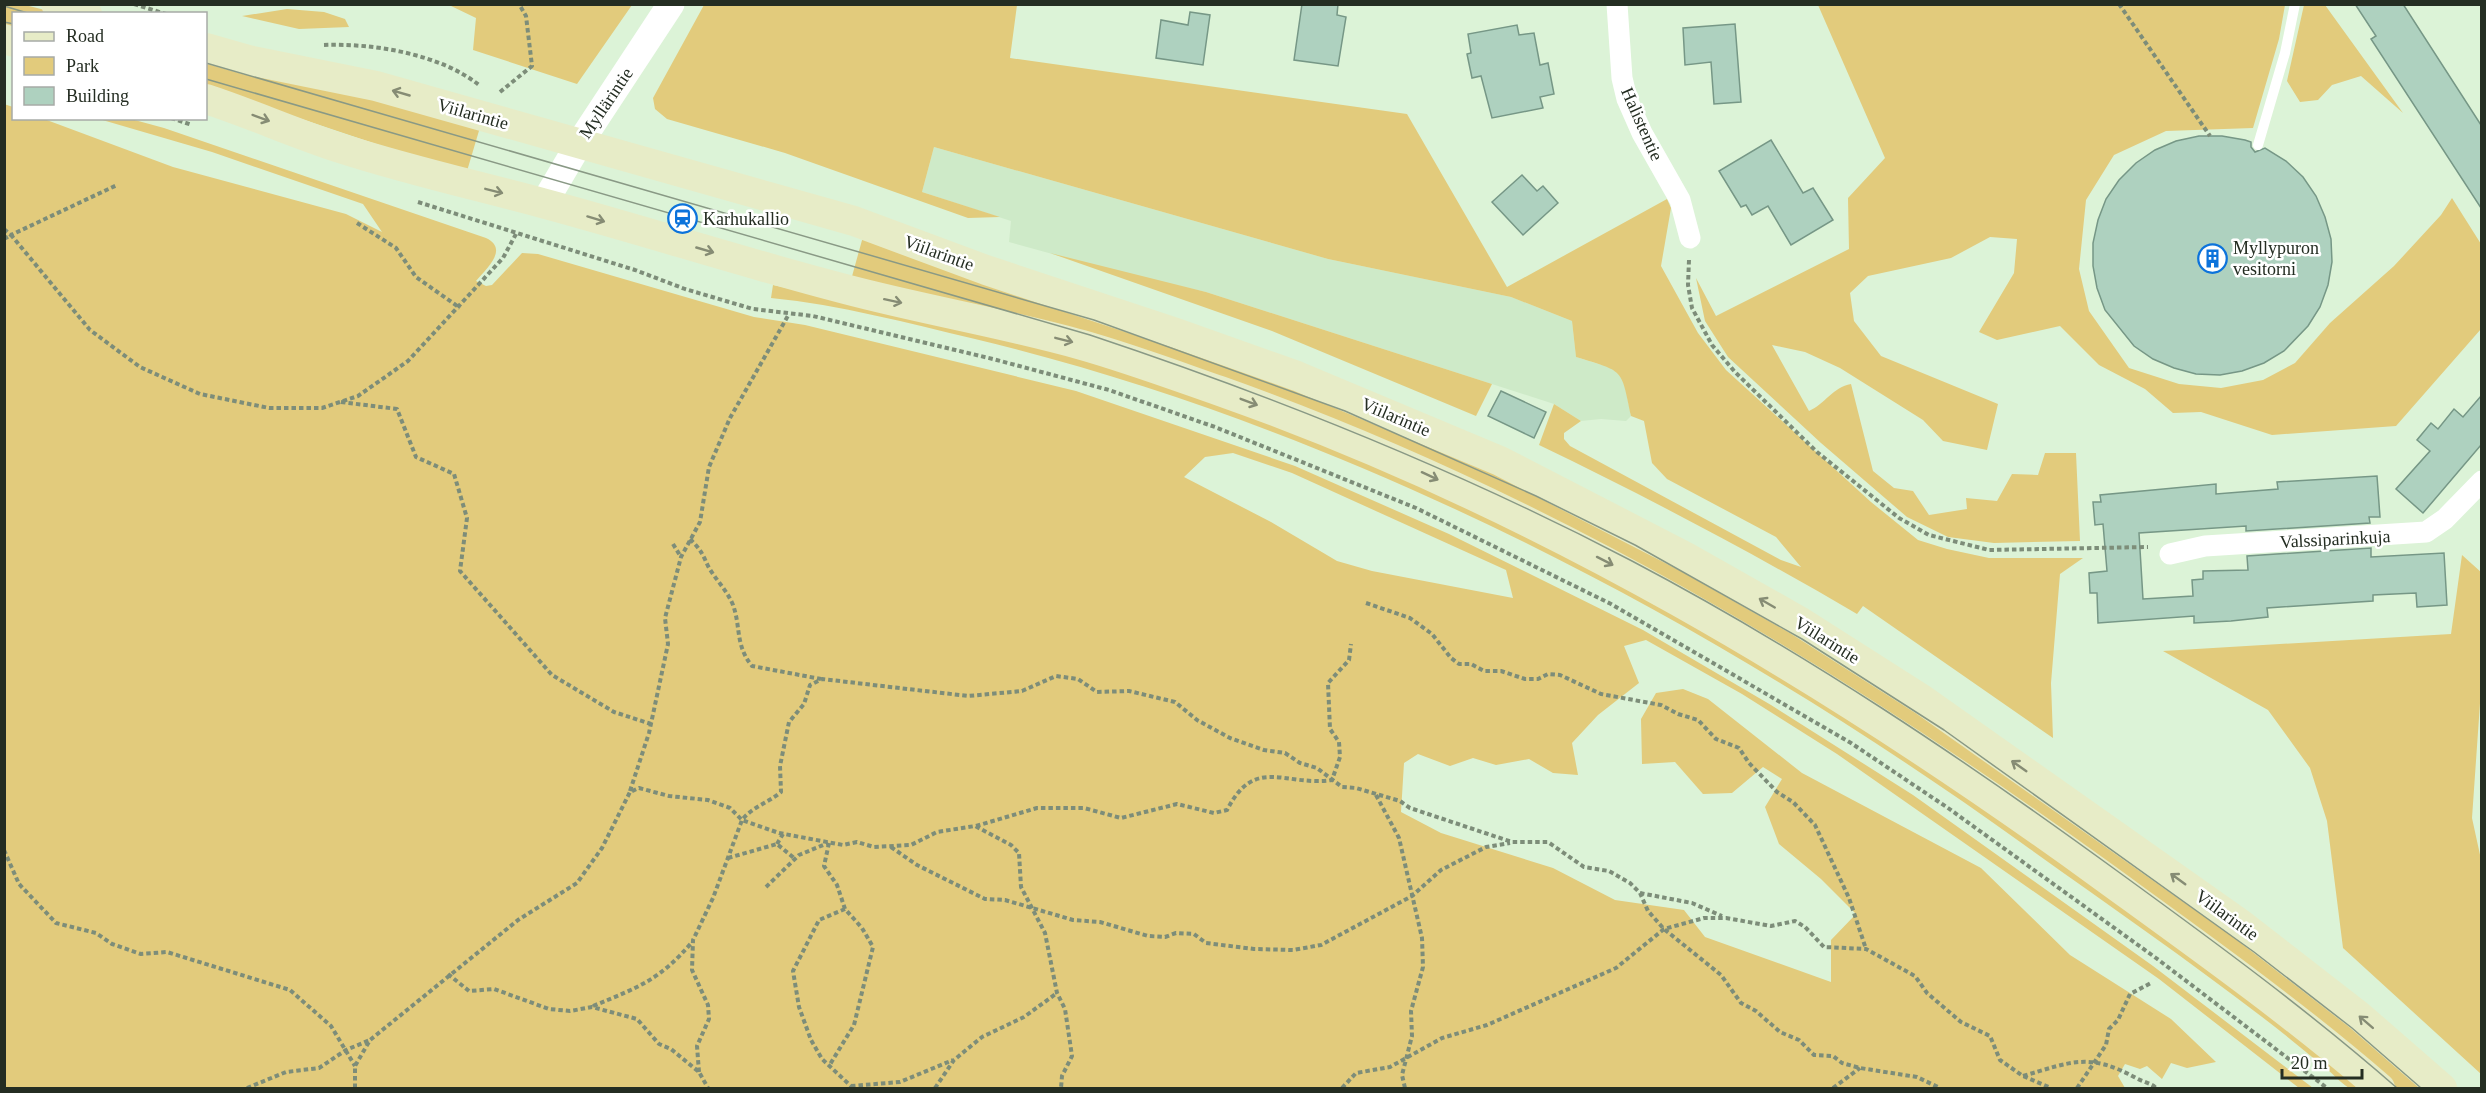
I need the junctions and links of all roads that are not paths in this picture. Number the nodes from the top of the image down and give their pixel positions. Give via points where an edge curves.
1 (56, 4) edge
2 (671, 4) edge
3 (1617, 4) edge
4 (2295, 4) edge
5 (81, 12) edge
6 (207, 48) edge
7 (207, 99) edge
8 (579, 144) junction
9 (2258, 145) dead end
10 (544, 204) junction
11 (1690, 238) road end
12 (2481, 481) edge
13 (2170, 554) road end
14 (2380, 1089) edge
15 (2442, 1089) edge

1 - 5 main road
2 - 8 street, Myllärintie
3 - 11 street, Halistentie via 1627,99 1680,200
4 - 9 lane
8 -> 6 main road, Viilarintie via 376,86
7 -> 10 main road via 340,148
8 - 10 street, Myllärintie
15 -> 8 main road, Viilarintie via 2358,1015 2242,925 1923,700 1799,621 1577,500 1436,434 1297,376 1187,336 986,270 854,221
10 -> 14 main road via 844,289 1087,346 1328,433 1541,528 1744,637 1948,766 2305,1025
12 - 13 street, Valssiparinkuja via 2445,519 2426,532 2205,546

